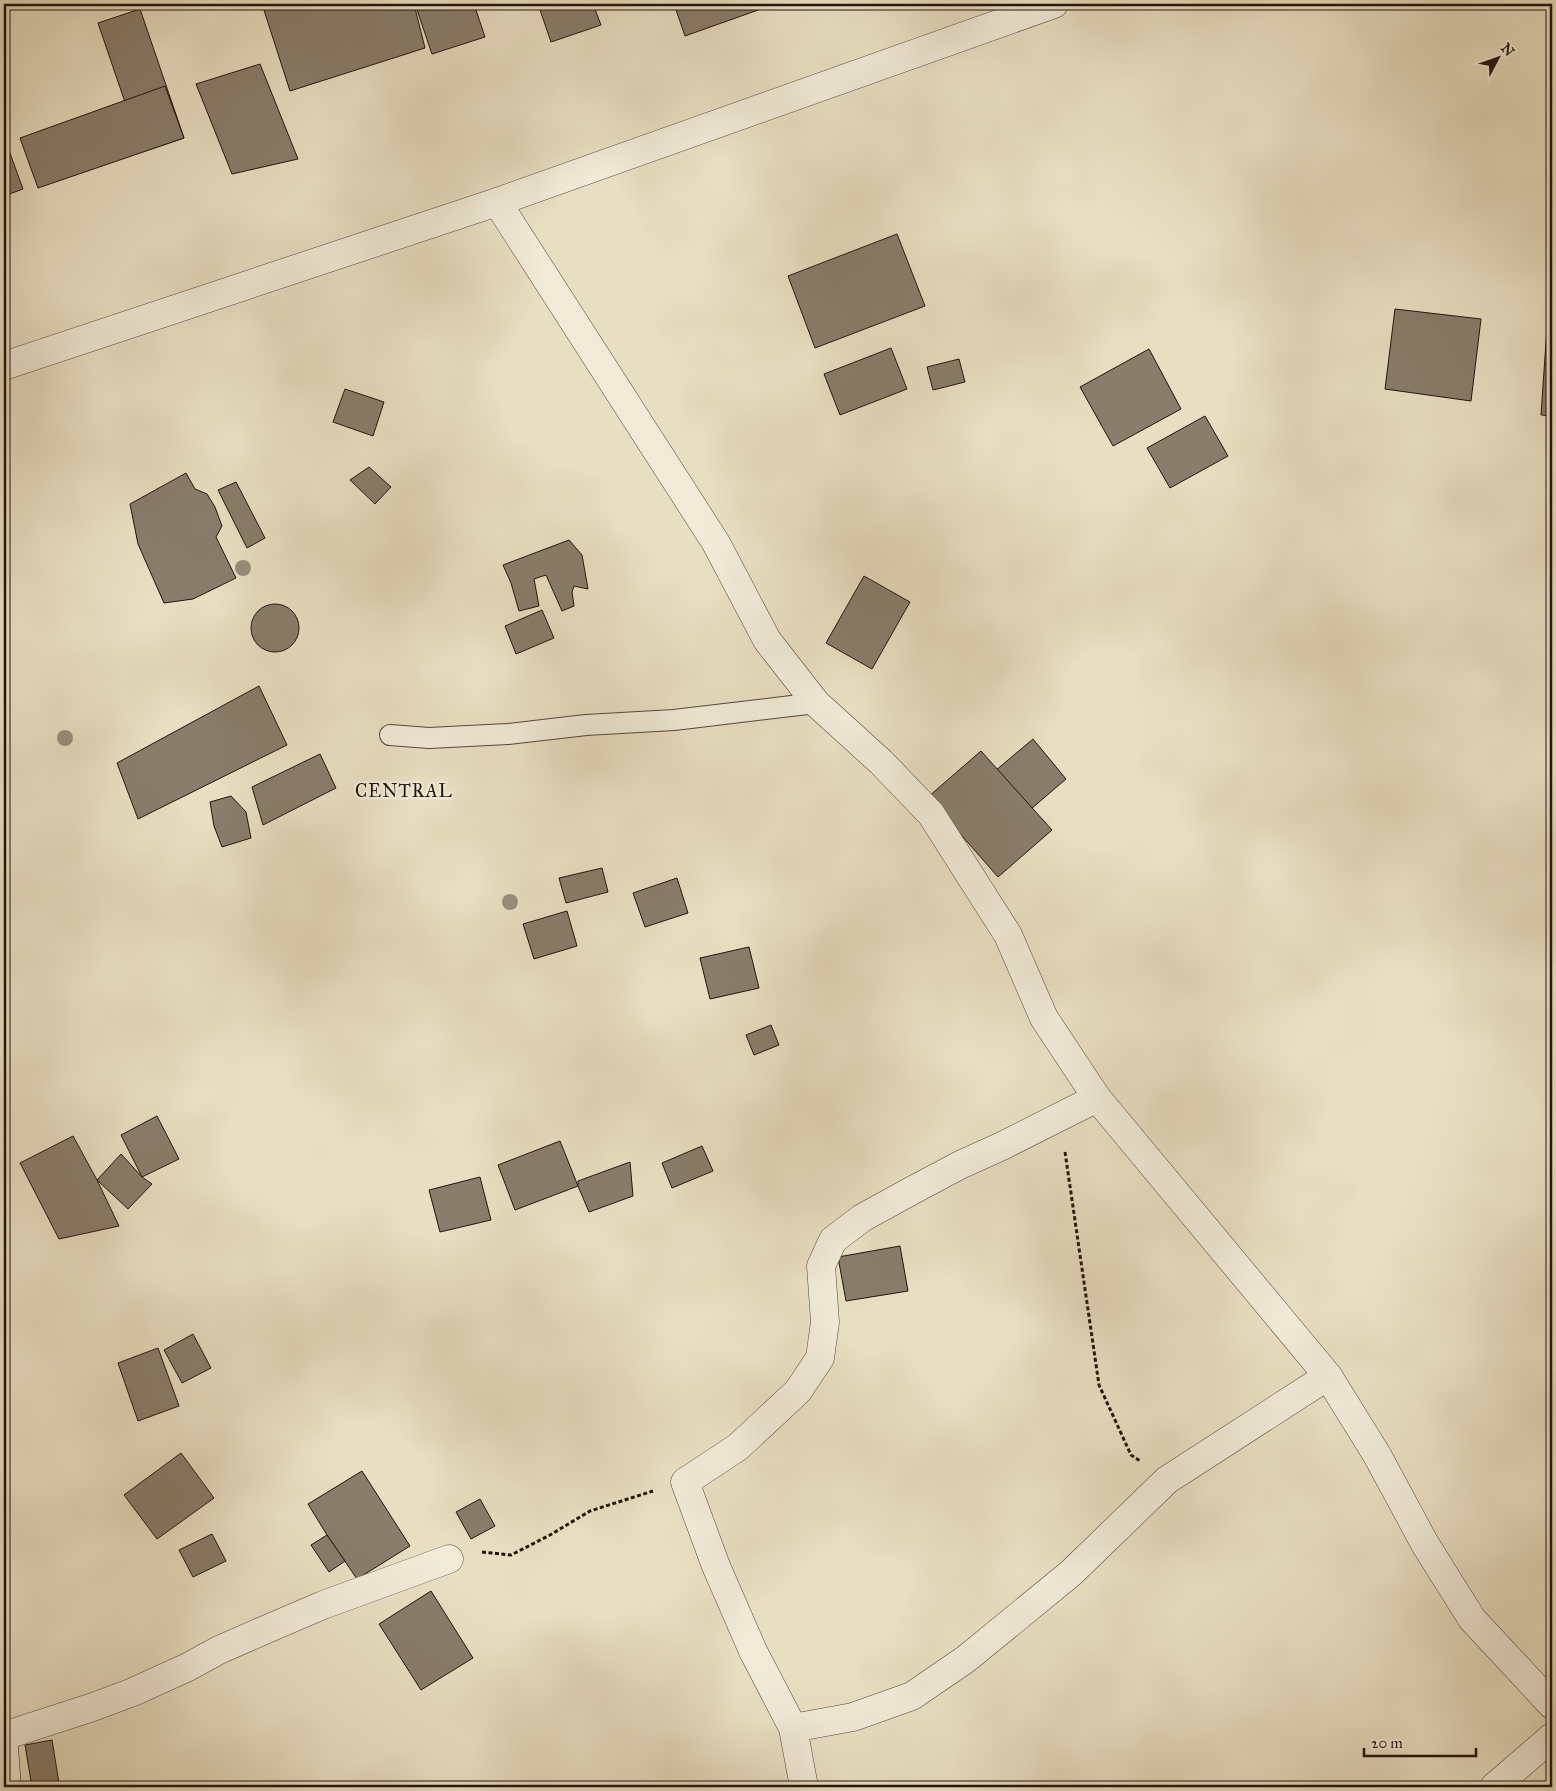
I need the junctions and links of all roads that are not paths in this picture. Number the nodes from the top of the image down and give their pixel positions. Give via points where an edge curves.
1 (1054, 4) edge
2 (497, 202) junction
3 (4, 366) edge
4 (816, 703) junction
5 (390, 735) dead end
6 (1097, 1098) junction
7 (1328, 1376) junction
8 (449, 1559) road end
9 (1552, 1705) edge
10 (793, 1728) junction
11 (4, 1736) edge
12 (1552, 1737) edge
13 (4, 1747) edge
14 (7, 1787) edge
15 (804, 1787) edge
16 (1494, 1787) edge

1 - 2 street
2 - 3 street
2 - 4 street via 716,543 768,640
4 - 5 lane via 674,720 499,734 429,738
4 - 6 street via 881,762 931,814 1008,936 1044,1018
6 - 7 street
6 - 10 street via 913,1190 862,1218 833,1240 821,1266 825,1322 820,1358 798,1391 738,1447 685,1482 716,1566
7 - 9 street via 1472,1619
7 - 10 street via 1167,1480 1071,1572 966,1659 912,1696 853,1717
8 - 11 street via 275,1626 133,1692
10 - 15 street
12 - 16 street
13 - 14 street

